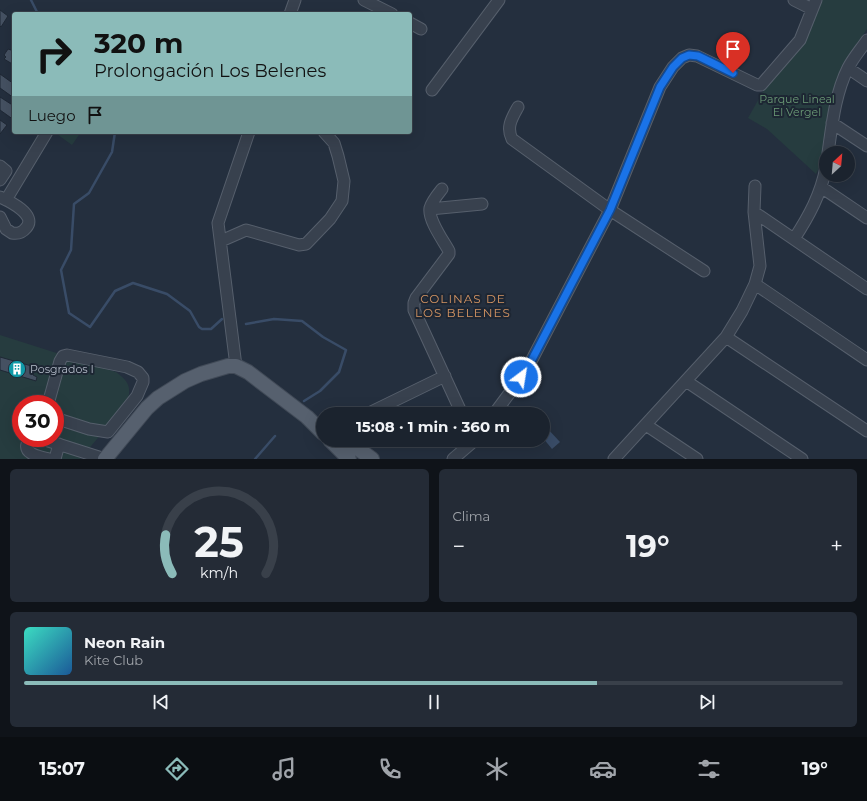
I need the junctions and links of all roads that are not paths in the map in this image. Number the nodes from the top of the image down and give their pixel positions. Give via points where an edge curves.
1 (295, 0) edge
2 (364, 0) edge
3 (499, 0) edge
4 (794, 0) edge
5 (814, 5) edge
6 (291, 12) edge
7 (388, 12) edge
8 (412, 24) edge
9 (421, 29) dead end
10 (867, 40) edge
11 (848, 68) junction
12 (867, 81) edge
13 (432, 90) dead end
14 (518, 107) dead end
15 (832, 123) junction
16 (46, 134) edge
17 (248, 134) edge
18 (326, 134) edge
19 (829, 146) edge
20 (867, 146) edge
21 (0, 166) edge
22 (0, 180) edge
23 (822, 182) edge
24 (755, 186) dead end
25 (821, 186) junction
26 (442, 189) dead end
27 (3, 198) edge
28 (482, 204) dead end
29 (430, 208) junction
30 (610, 210) junction
31 (754, 212) junction
32 (0, 217) edge
33 (867, 218) edge
34 (794, 239) junction
35 (221, 241) junction
36 (704, 271) dead end
37 (755, 284) junction
38 (867, 289) edge
39 (726, 337) junction
40 (867, 360) edge
41 (236, 366) junction
42 (445, 376) junction
43 (686, 381) junction
44 (51, 395) edge
45 (381, 407) edge
46 (459, 407) edge
47 (499, 407) edge
48 (306, 417) junction
49 (64, 421) edge
50 (316, 422) edge
51 (646, 425) junction
52 (316, 426) edge
53 (867, 431) edge
54 (64, 446) edge
55 (26, 447) edge
56 (58, 447) edge
57 (337, 447) edge
58 (356, 447) edge
59 (467, 447) edge
60 (31, 457) edge
61 (49, 459) edge
62 (55, 459) edge
63 (105, 459) edge
64 (349, 459) edge
65 (372, 459) edge
66 (453, 459) edge
67 (614, 459) edge
68 (697, 459) edge
69 (802, 459) edge

1 - 6 street
2 - 7 street
3 - 13 street
4 - 5 street
5 - 30 street via 800,40 761,85 756,85 698,56 689,55 682,58 673,67 660,87
8 - 9 street
10 - 11 street
11 - 12 street
11 - 15 street
14 - 30 street via 510,122 512,139
15 - 19 street
15 - 20 street
16 - 27 street
17 - 35 street via 218,223
18 - 35 street via 334,143 344,182 342,201 330,219 306,244 299,245 246,230
21 - 22 street via 6,171
23 - 25 street
24 - 31 street
25 - 33 street
25 - 34 street via 810,213
26 - 29 street
27 - 32 street via 25,212 29,217 29,223 22,232 12,233 6,229
28 - 29 street
29 - 42 street via 430,217 449,254 416,298 414,310
30 - 36 street
30 - 47 street via 526,371
31 - 34 street
31 - 37 street via 760,266
34 - 38 street
35 - 41 street
37 - 39 street
37 - 40 street
39 - 43 street
39 - 53 street
41 - 48 main road via 248,372
41 - 63 main road via 218,368 168,390 147,408
42 - 45 street
42 - 46 street
43 - 51 street
43 - 69 street
44 - 49 street via 60,361 67,355 127,367 138,372 143,378 137,396 108,432
48 - 50 main road
48 - 52 main road
51 - 67 street
51 - 68 street
54 - 63 street
55 - 60 street
56 - 62 street
57 - 64 main road
58 - 65 main road
59 - 66 street
60 - 61 street

